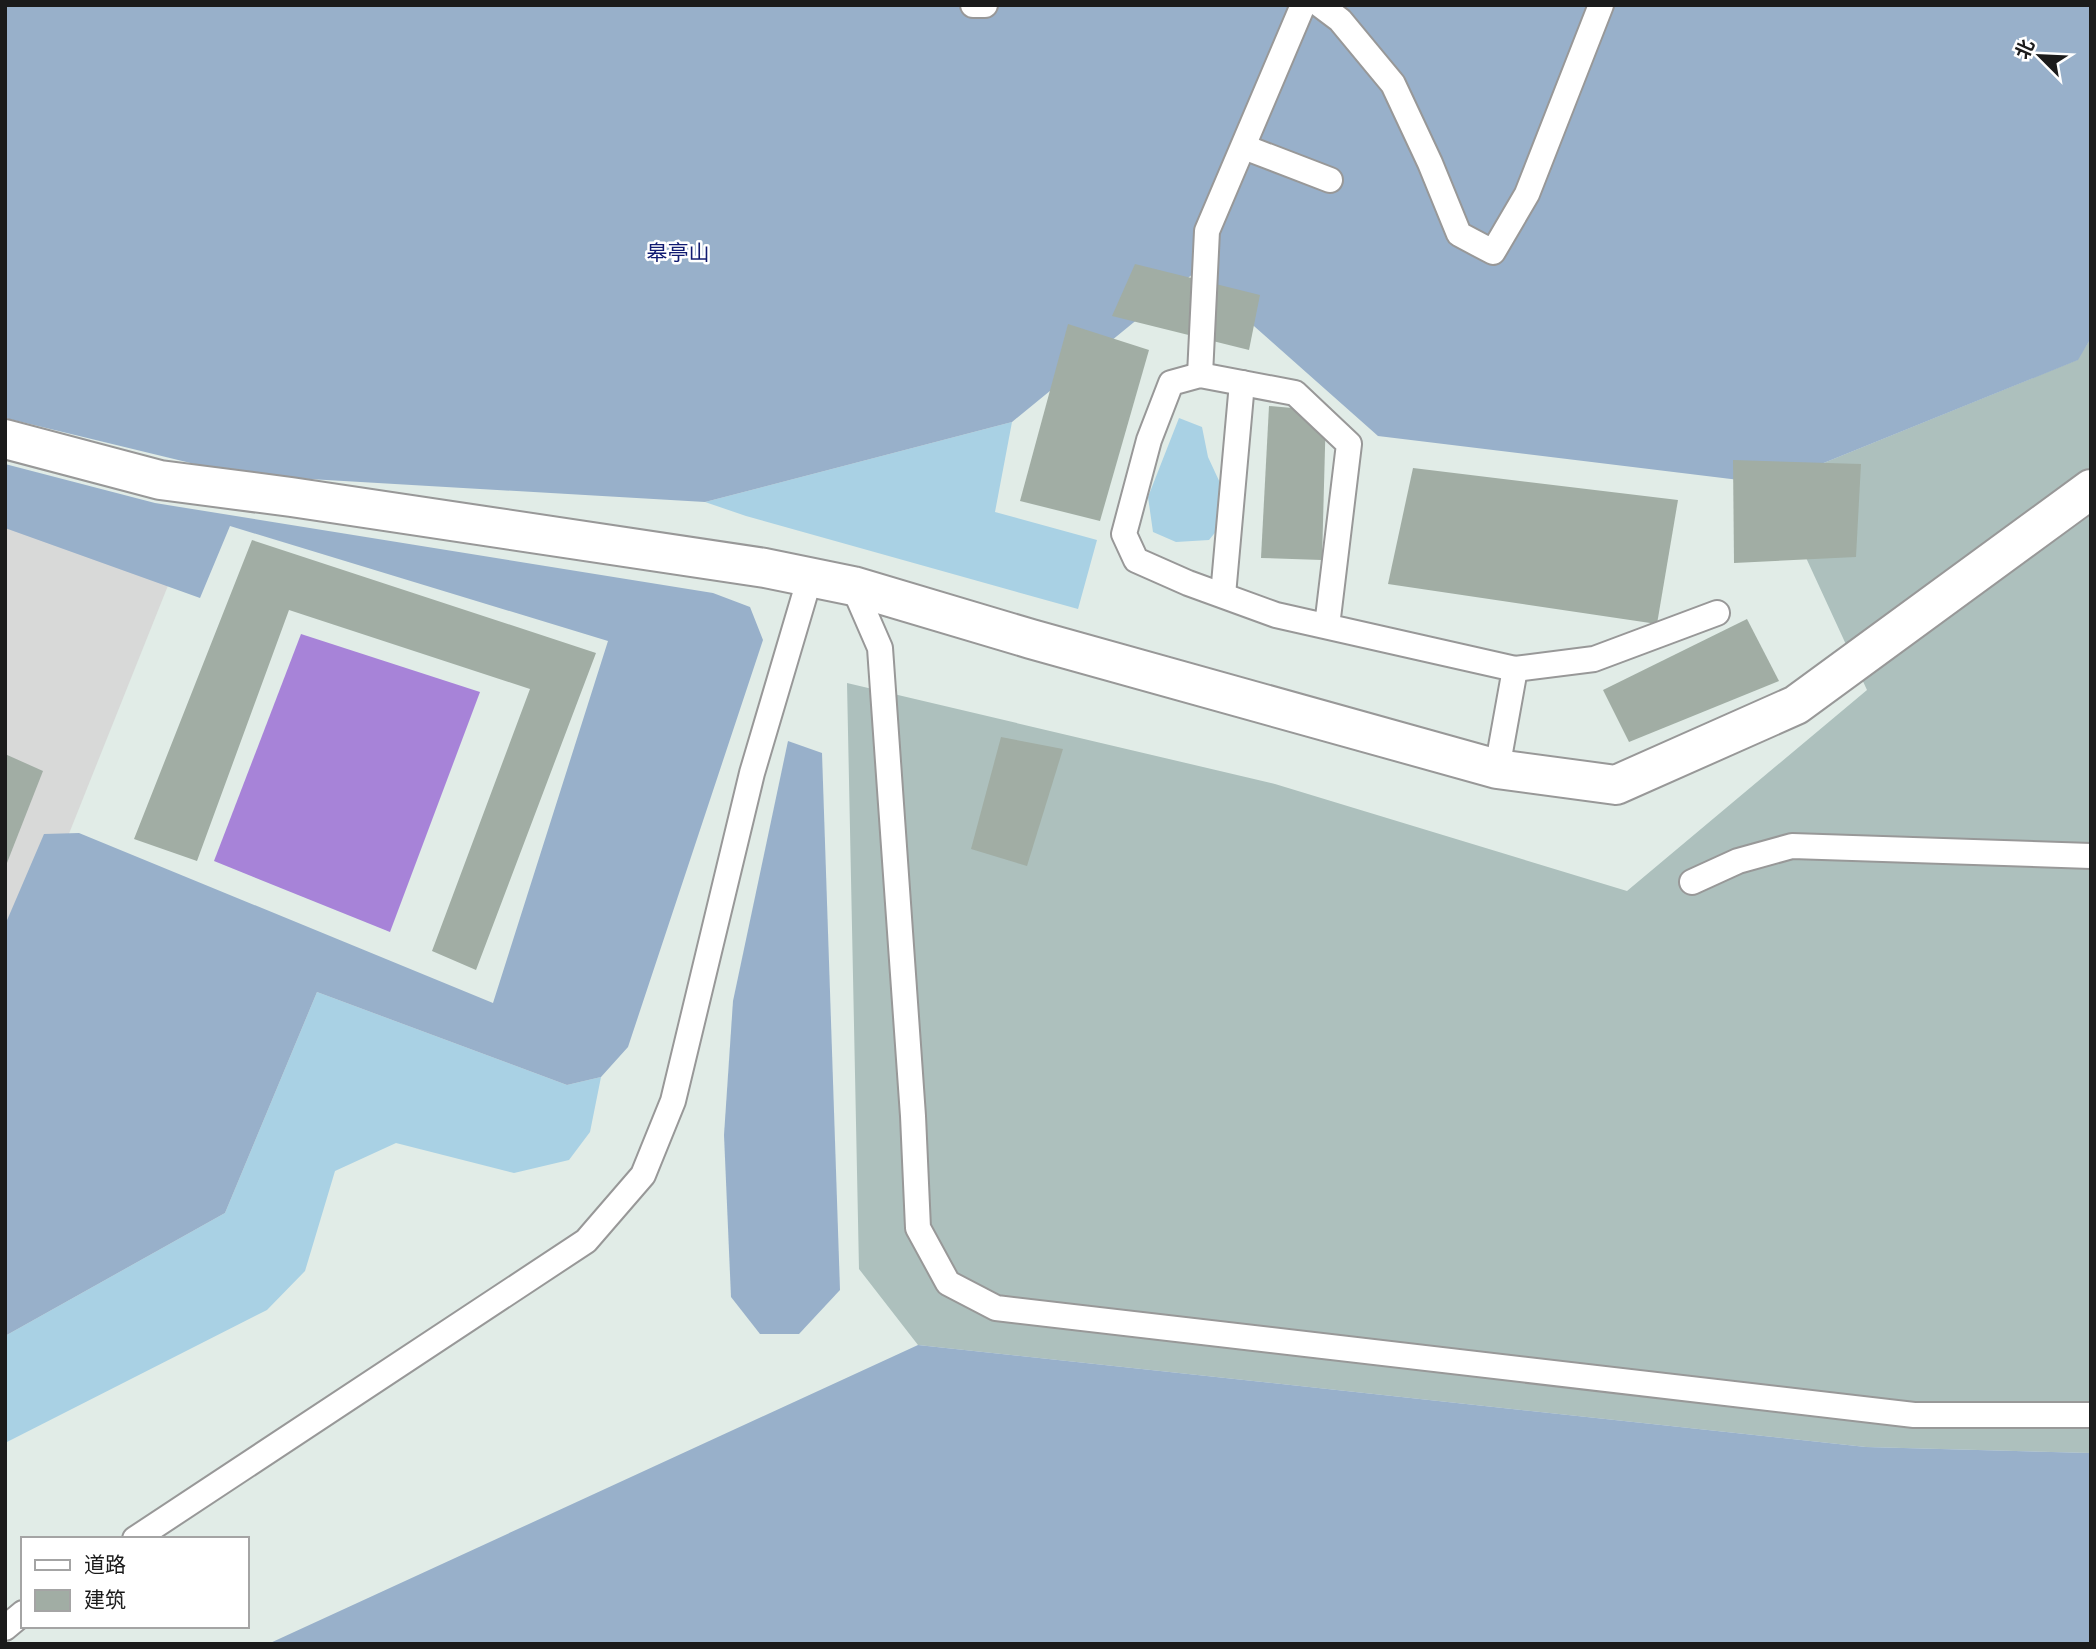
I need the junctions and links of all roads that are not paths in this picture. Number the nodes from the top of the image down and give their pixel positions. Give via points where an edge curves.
1 (973, 5) edge
2 (985, 5) edge
3 (1303, 5) edge
4 (1320, 5) edge
5 (1601, 5) edge
6 (1244, 147) junction
7 (1330, 180) dead end
8 (1200, 375) junction
9 (1242, 383) junction
10 (5, 439) edge
11 (2091, 489) edge
12 (810, 577) junction
13 (853, 586) junction
14 (1223, 595) junction
15 (1717, 613) dead end
16 (1327, 626) junction
17 (1515, 669) junction
18 (1497, 769) junction
19 (2091, 856) edge
20 (1692, 881) dead end
21 (2091, 1415) edge
22 (138, 1537) edge
23 (21, 1615) edge
24 (5, 1628) edge

1 - 2 lane
3 - 6 lane
4 - 5 lane via 1340,20 1392,84 1459,234 1493,252 1527,194
6 - 7 lane
6 - 8 lane via 1207,231
8 - 9 lane
8 - 14 lane via 1171,383 1149,440 1124,534 1136,560
9 - 14 lane
9 - 16 lane via 1294,393 1349,444
10 - 12 street via 160,480
11 - 18 street via 1797,705 1616,785
12 - 13 street
12 - 22 lane via 752,774 673,1101 643,1175 586,1241
13 - 18 street
13 - 21 lane via 880,648 918,1228 948,1283 996,1308 1860,1409 1914,1415
14 - 16 lane via 1276,615
15 - 17 lane via 1594,659
16 - 17 lane
17 - 18 lane
19 - 20 lane via 1792,846 1738,861
23 - 24 lane

